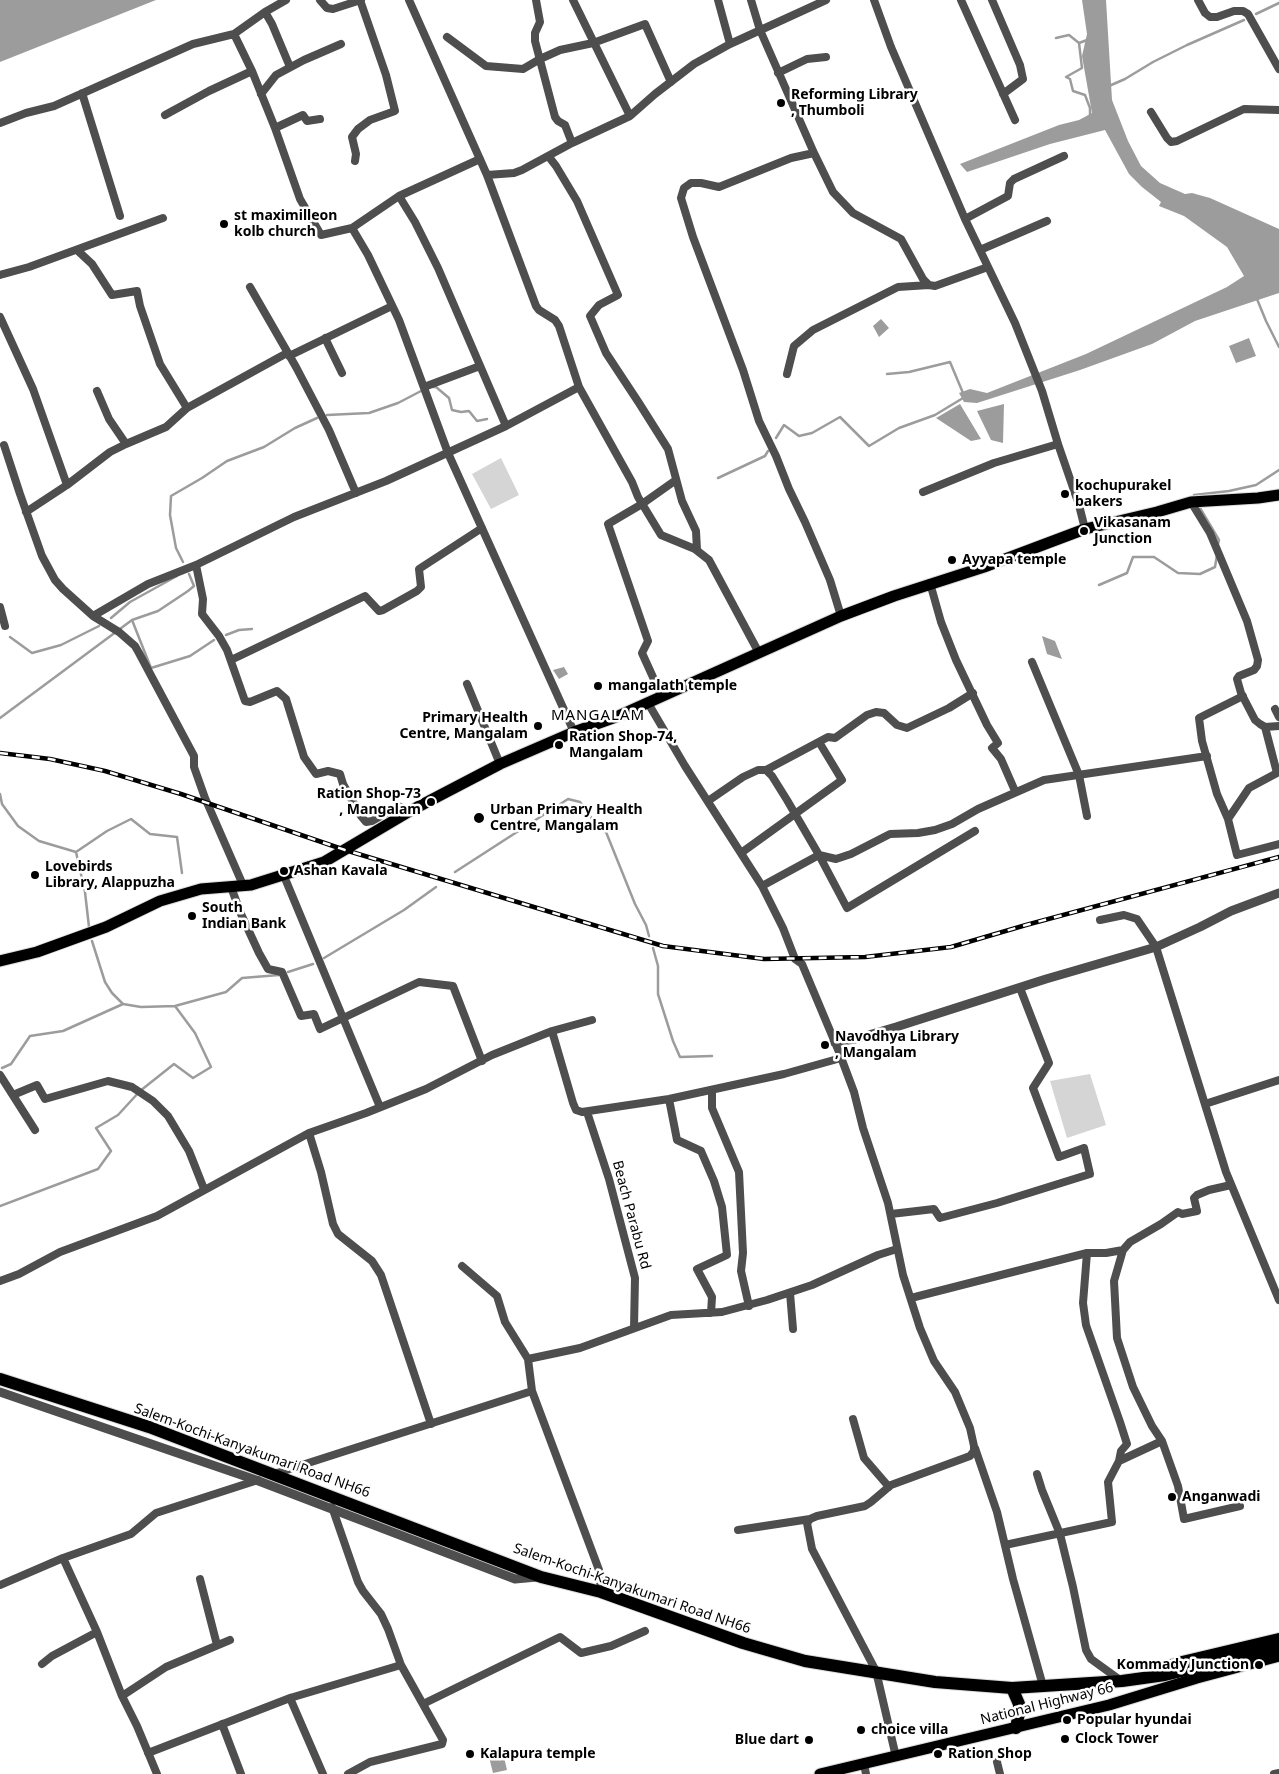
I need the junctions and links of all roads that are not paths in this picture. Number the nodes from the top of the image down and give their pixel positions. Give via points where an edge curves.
1 (286, 0) edge
2 (320, 0) edge
3 (360, 0) edge
4 (409, 0) edge
5 (536, 0) edge
6 (573, 0) edge
7 (718, 0) edge
8 (750, 0) edge
9 (826, 0) edge
10 (874, 0) edge
11 (960, 0) edge
12 (992, 0) edge
13 (1198, 0) edge
14 (816, 2) edge
15 (265, 12) junction
16 (760, 30) junction
17 (234, 34) junction
18 (447, 37) dead end
19 (593, 43) junction
20 (341, 44) dead end
21 (730, 44) junction
22 (826, 57) dead end
23 (540, 59) junction
24 (290, 67) junction
25 (1279, 69) edge
26 (252, 71) junction
27 (778, 73) junction
28 (671, 82) junction
29 (82, 93) junction
30 (262, 94) junction
31 (1003, 94) junction
32 (1279, 110) edge
33 (1151, 112) dead end
34 (165, 115) dead end
35 (630, 116) junction
36 (320, 119) dead end
37 (1014, 120) dead end
38 (0, 123) edge
39 (275, 128) junction
40 (572, 143) junction
41 (814, 152) junction
42 (1064, 156) dead end
43 (549, 157) junction
44 (480, 159) junction
45 (355, 161) dead end
46 (487, 175) junction
47 (399, 196) junction
48 (120, 216) dead end
49 (163, 218) dead end
50 (966, 219) junction
51 (1047, 221) dead end
52 (352, 228) junction
53 (77, 250) junction
54 (980, 250) junction
55 (988, 267) junction
56 (0, 275) edge
57 (929, 285) junction
58 (250, 287) dead end
59 (392, 306) junction
60 (0, 317) edge
61 (325, 338) junction
62 (288, 354) junction
63 (480, 366) junction
64 (342, 374) dead end
65 (787, 374) dead end
66 (424, 387) junction
67 (579, 387) junction
68 (97, 391) dead end
69 (187, 408) junction
70 (506, 426) junction
71 (126, 444) junction
72 (1058, 444) junction
73 (4, 445) dead end
74 (448, 453) junction
75 (676, 480) junction
76 (67, 485) junction
77 (923, 492) dead end
78 (356, 493) junction
79 (1279, 495) edge
80 (1191, 502) junction
81 (642, 504) junction
82 (26, 512) junction
83 (482, 528) junction
84 (1085, 529) junction
85 (697, 550) junction
86 (196, 565) junction
87 (930, 583) junction
88 (0, 607) edge
89 (93, 616) junction
90 (841, 616) junction
91 (4, 626) dead end
92 (759, 652) junction
93 (231, 660) junction
94 (1032, 662) dead end
95 (467, 684) dead end
96 (972, 693) junction
97 (1243, 696) junction
98 (662, 697) junction
99 (648, 703) junction
100 (1275, 709) dead end
101 (1279, 717) edge
102 (1279, 726) edge
103 (1265, 727) junction
104 (574, 732) junction
105 (819, 742) junction
106 (1207, 756) junction
107 (500, 764) junction
108 (766, 770) junction
109 (1079, 775) junction
110 (1015, 791) junction
111 (708, 801) junction
112 (410, 811) junction
113 (795, 814) junction
114 (1087, 816) dead end
115 (1228, 819) junction
116 (975, 831) dead end
117 (1279, 844) edge
118 (741, 853) junction
119 (819, 855) junction
120 (284, 876) junction
121 (243, 885) junction
122 (762, 886) junction
123 (231, 887) junction
124 (1279, 893) edge
125 (1100, 920) dead end
126 (1156, 947) junction
127 (0, 961) edge
128 (1020, 988) junction
129 (343, 1018) junction
130 (592, 1020) dead end
131 (552, 1031) junction
132 (834, 1042) junction
133 (841, 1058) junction
134 (482, 1061) junction
135 (0, 1075) edge
136 (1279, 1080) edge
137 (712, 1090) junction
138 (13, 1095) junction
139 (669, 1099) junction
140 (1205, 1104) junction
141 (380, 1107) junction
142 (587, 1112) junction
143 (35, 1130) dead end
144 (309, 1133) junction
145 (1231, 1184) junction
146 (204, 1189) junction
147 (891, 1214) junction
148 (897, 1250) junction
149 (1123, 1250) junction
150 (1087, 1253) junction
151 (462, 1266) dead end
152 (0, 1281) edge
153 (790, 1293) junction
154 (911, 1298) junction
155 (1279, 1300) edge
156 (749, 1306) junction
157 (710, 1312) junction
158 (634, 1328) junction
159 (794, 1329) dead end
160 (528, 1359) junction
161 (0, 1378) edge
162 (532, 1390) junction
163 (0, 1392) edge
164 (853, 1419) dead end
165 (431, 1424) junction
166 (1162, 1441) junction
167 (974, 1446) junction
168 (1119, 1460) junction
169 (274, 1474) junction
170 (1037, 1474) dead end
171 (256, 1480) junction
172 (889, 1487) junction
173 (328, 1496) junction
174 (1240, 1506) dead end
175 (333, 1510) junction
176 (810, 1519) junction
177 (738, 1530) dead end
178 (1060, 1534) junction
179 (1005, 1545) junction
180 (63, 1558) junction
181 (541, 1577) junction
182 (200, 1578) dead end
183 (0, 1585) edge
184 (601, 1592) junction
185 (645, 1631) dead end
186 (97, 1632) junction
187 (1279, 1639) edge
188 (230, 1640) dead end
189 (218, 1645) junction
190 (1279, 1648) edge
191 (1279, 1656) edge
192 (42, 1664) dead end
193 (401, 1665) junction
194 (876, 1671) junction
195 (1127, 1680) junction
196 (1043, 1686) junction
197 (1012, 1688) junction
198 (122, 1696) junction
199 (290, 1698) junction
200 (422, 1704) junction
201 (222, 1724) junction
202 (1016, 1728) junction
203 (148, 1753) junction
204 (896, 1757) junction
205 (997, 1762) dead end
206 (865, 1769) edge
207 (352, 1773) edge
208 (1279, 1773) edge
209 (157, 1774) edge
210 (241, 1774) edge
211 (323, 1774) edge
212 (820, 1774) edge
213 (1000, 1774) edge
214 (1274, 1774) edge

1 - 15 street
2 - 3 street via 327,8 333,9
3 - 45 street via 386,74 395,111 370,120 358,129 352,137
4 - 44 street
5 - 23 street via 540,22 534,38
6 - 19 street
7 - 21 street
8 - 16 street
9 - 14 street
10 - 50 street via 891,47
11 - 31 street
12 - 31 street via 1023,78
13 - 25 street via 1210,17 1234,11 1248,14
14 - 16 street
15 - 17 street
15 - 24 street
16 - 21 street
16 - 27 street
17 - 26 street
17 - 29 street via 193,44
18 - 23 street via 486,66 523,69
19 - 23 street via 560,50
19 - 28 street via 645,24
19 - 35 street
20 - 24 street
21 - 28 street via 694,64
22 - 27 street via 807,59
23 - 40 street via 555,117 565,125
24 - 30 street via 276,75
26 - 30 street
26 - 34 street
27 - 41 street
28 - 35 street
29 - 38 street via 54,106
29 - 48 street
30 - 39 street
31 - 37 street
32 - 33 street via 1244,109 1171,142
35 - 40 street
36 - 39 street via 308,120 303,115
39 - 52 street via 300,199 321,235
40 - 43 street
41 - 57 street via 833,192 853,213 901,239 923,280
41 - 90 street via 719,187 692,183 684,188 681,198 758,421 830,580
42 - 50 street via 1014,179 1008,196
43 - 46 street via 514,173
43 - 75 street via 577,202 618,295 599,305 590,316 606,353 668,449
44 - 46 street
44 - 47 street
46 - 67 street via 536,306 559,326
47 - 52 street
47 - 63 street via 438,268
49 - 53 street
50 - 54 street
51 - 54 street
52 - 59 street
53 - 56 street
53 - 69 street via 92,264 112,295 137,291 160,364
54 - 55 street
55 - 57 street
55 - 72 street via 1042,391
57 - 65 street via 898,286 813,330 794,346
58 - 62 street
59 - 61 street
59 - 66 street
60 - 76 street via 33,389
61 - 62 street
61 - 64 street
62 - 69 street
62 - 78 street via 329,430
63 - 66 street
63 - 70 street
66 - 74 street
67 - 70 street
67 - 81 street
68 - 71 street via 109,420
69 - 71 street via 166,426
70 - 74 street
71 - 76 street
72 - 77 street via 994,463
72 - 84 street
73 - 82 street
74 - 78 street
74 - 83 street
75 - 81 street
75 - 85 street via 696,531
76 - 82 street
78 - 86 street via 294,517
79 - 80 main road
80 - 84 main road
80 - 97 street via 1221,559 1258,660 1254,670 1239,676
81 - 85 street via 661,535
81 - 98 street via 608,524 648,641 642,653
82 - 89 street via 42,556 55,580
83 - 93 street via 419,569 421,587 384,610 379,611 365,596
83 - 104 street
84 - 87 main road via 984,567
85 - 92 street via 708,560
86 - 89 street via 148,584
86 - 93 street via 203,599 202,614 223,641
87 - 90 main road
87 - 96 street via 940,622
88 - 91 street
89 - 121 street via 112,626 135,646 194,756 194,767 205,798
90 - 92 main road
92 - 98 main road
93 - 112 street via 245,701 277,691 286,699 304,757 316,774 328,771 340,774 366,822 398,806
94 - 109 street
95 - 107 street
96 - 105 street via 907,728 897,725 884,713 876,712 835,738 828,737
96 - 110 street via 998,743 992,748 1001,759
97 - 103 street via 1255,720
97 - 106 street via 1199,718
98 - 99 main road
99 - 104 main road
99 - 111 street
100 - 101 street
102 - 103 street
103 - 115 street via 1277,773 1249,788
104 - 107 main road
105 - 108 street
105 - 113 street via 842,780
106 - 109 street
106 - 115 street via 1217,794
107 - 112 main road
108 - 111 street via 743,777
108 - 113 street
109 - 110 street via 1044,780
109 - 114 street
110 - 119 street via 935,830 890,834 836,859
111 - 118 street
112 - 120 main road via 324,862
113 - 118 street
113 - 119 street
115 - 117 street via 1237,855
116 - 119 street via 847,908
118 - 122 street
119 - 122 street
120 - 121 main road
120 - 129 street
121 - 123 main road
122 - 132 street via 795,959 802,964
123 - 127 main road via 201,889 160,901 106,927 37,952
123 - 129 street via 259,954 268,969 282,972 302,1016 314,1014 320,1029
124 - 126 street via 1231,911
125 - 126 street via 1124,915 1137,919
126 - 128 street
126 - 140 street
128 - 132 street via 861,1038
128 - 147 street via 1049,1063 1033,1088 1059,1157 1084,1148 1090,1174 940,1218 934,1209
129 - 134 street via 419,982 453,986
129 - 141 street
130 - 131 street
131 - 134 street
131 - 142 street via 576,1110
132 - 133 street
133 - 137 street
133 - 147 street
134 - 141 street via 426,1089
135 - 138 street
136 - 140 street
137 - 139 street
137 - 156 street via 712,1108 739,1172 741,1271
138 - 143 street
138 - 146 street via 37,1085 45,1099 108,1081 132,1087 168,1116 189,1151
139 - 142 street
139 - 157 street via 677,1140 701,1151 722,1208 728,1255 696,1269 712,1298
140 - 145 street
141 - 144 street
142 - 158 street, Beach Parabu Rd via 609,1178 635,1278
144 - 146 street
144 - 165 street via 333,1224 338,1234 372,1261 381,1275
145 - 149 street via 1197,1195 1194,1198 1197,1211 1178,1212 1130,1242
145 - 155 street
146 - 152 street via 157,1216 60,1252
147 - 148 street
148 - 153 street
148 - 154 street
149 - 150 street
149 - 166 street via 1114,1281 1117,1338 1133,1387
150 - 154 street
150 - 168 street via 1083,1303 1086,1325 1124,1432 1126,1444
151 - 160 street via 497,1296 505,1322
153 - 156 street
153 - 159 street
154 - 167 street via 924,1341 955,1392
156 - 157 street
157 - 158 street via 676,1314
158 - 160 street via 580,1348
160 - 162 street
161 - 169 highway, Salem-Kochi-Kanyakumari Road NH66 via 149,1427
162 - 165 street
162 - 184 street via 599,1570
163 - 171 street
164 - 172 street via 864,1458
165 - 169 street
166 - 168 street
166 - 174 street via 1178,1486 1184,1519
167 - 172 street via 970,1456
167 - 179 street
168 - 178 street via 1108,1482 1112,1522
169 - 171 street
169 - 173 highway, Salem-Kochi-Kanyakumari Road NH66
170 - 178 street
171 - 175 street
171 - 180 street via 156,1513 131,1534
172 - 176 street via 865,1506
173 - 175 street
173 - 181 highway, Salem-Kochi-Kanyakumari Road NH66
175 - 181 street via 515,1579
175 - 193 street via 358,1582 381,1614
176 - 177 street
176 - 194 street via 807,1523 812,1549
178 - 179 street
178 - 195 street via 1086,1650 1091,1659
179 - 196 street
180 - 183 street
180 - 186 street
181 - 184 highway, Salem-Kochi-Kanyakumari Road NH66
182 - 189 street
184 - 194 highway, Salem-Kochi-Kanyakumari Road NH66 via 743,1643 805,1661
185 - 200 street via 610,1646 581,1653 560,1637
186 - 192 street
186 - 198 street
187 - 195 highway via 1182,1662
188 - 189 street
189 - 198 street via 166,1667
190 - 195 highway, Salem-Kochi-Kanyakumari Road NH66 via 1164,1675
191 - 202 main road, National Highway 66
193 - 199 street
193 - 200 street
194 - 197 highway, Salem-Kochi-Kanyakumari Road NH66 via 935,1682
194 - 204 street
195 - 196 highway, Salem-Kochi-Kanyakumari Road NH66
196 - 197 highway, Salem-Kochi-Kanyakumari Road NH66
197 - 202 highway via 1019,1704
198 - 203 street
199 - 201 street
199 - 211 street
200 - 207 street via 443,1740 442,1744 370,1762
201 - 203 street
201 - 210 street
202 - 204 main road, National Highway 66
203 - 209 street
204 - 206 main road, National Highway 66
205 - 213 street
206 - 212 main road, National Highway 66
208 - 214 street

